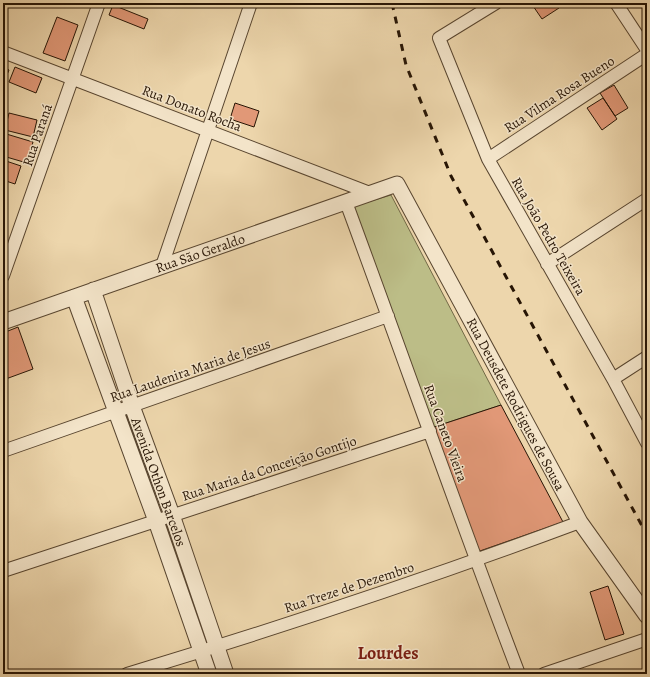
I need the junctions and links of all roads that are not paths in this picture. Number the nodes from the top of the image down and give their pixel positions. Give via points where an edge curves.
1 (99, 3) edge
2 (250, 3) edge
3 (496, 3) edge
4 (616, 3) edge
5 (647, 50) edge
6 (3, 52) edge
7 (647, 54) edge
8 (72, 78) junction
9 (208, 131) junction
10 (488, 159) junction
11 (397, 184) joint
12 (370, 193) junction
13 (647, 199) edge
14 (346, 202) junction
15 (547, 264) junction
16 (162, 266) junction
17 (3, 276) edge
18 (92, 290) junction
19 (74, 297) junction
20 (388, 316) junction
21 (3, 322) edge
22 (647, 357) edge
23 (613, 379) junction
24 (132, 406) junction
25 (115, 412) junction
26 (430, 431) junction
27 (647, 443) edge
28 (3, 452) edge
29 (172, 515) junction
30 (156, 521) junction
31 (580, 522) junction
32 (476, 561) junction
33 (3, 571) edge
34 (647, 616) edge
35 (647, 639) edge
36 (216, 647) junction
37 (201, 652) junction
38 (127, 674) edge
39 (209, 674) edge
40 (226, 674) edge
41 (519, 674) edge
42 (544, 674) edge

1 - 8 street, Rua Paraná
2 - 9 street
3 - 10 street, Rua João Pedro Teixeira via 439,38
4 - 5 street
6 - 8 street, Rua Donato Rocha
7 - 10 street, Rua Vilma Rosa Bueno
8 - 9 street, Rua Donato Rocha
8 - 17 street, Rua Paraná
9 - 12 street, Rua Donato Rocha
9 - 16 street
10 - 15 street, Rua João Pedro Teixeira
11 - 12 street, Rua São Geraldo
11 - 31 street, Rua Deusdete Rodrigues de Sousa
12 - 14 street, Rua São Geraldo
13 - 15 street
14 - 16 street, Rua São Geraldo
14 - 20 street, Rua Caneto Vieira
15 - 23 street, Rua João Pedro Teixeira
16 - 18 street, Rua São Geraldo
18 - 19 street, Rua São Geraldo
18 - 24 street, Avenida Othon Barcelos
19 - 21 street, Rua São Geraldo
19 - 25 street, Avenida Othon Barcelos
20 - 24 street, Rua Laudenira Maria de Jesus
20 - 26 street, Rua Caneto Vieira
22 - 23 street
23 - 27 street, Rua João Pedro Teixeira
24 - 25 street, Rua Laudenira Maria de Jesus
24 - 29 street, Avenida Othon Barcelos
25 - 28 street, Rua Laudenira Maria de Jesus
25 - 30 street, Avenida Othon Barcelos
26 - 29 street, Rua Maria da Conceição Gontijo
26 - 32 street, Rua Caneto Vieira
29 - 30 street, Rua Maria da Conceição Gontijo
29 - 36 street, Avenida Othon Barcelos
30 - 33 street, Rua Maria da Conceição Gontijo
30 - 37 street, Avenida Othon Barcelos
31 - 32 street, Rua Treze de Dezembro
31 - 34 street, Rua Deusdete Rodrigues de Sousa
32 - 36 street, Rua Treze de Dezembro
32 - 41 street, Rua Caneto Vieira
35 - 42 street
36 - 37 street, Rua Treze de Dezembro
36 - 40 street, Avenida Othon Barcelos
37 - 38 street, Rua Treze de Dezembro
37 - 39 street, Avenida Othon Barcelos

